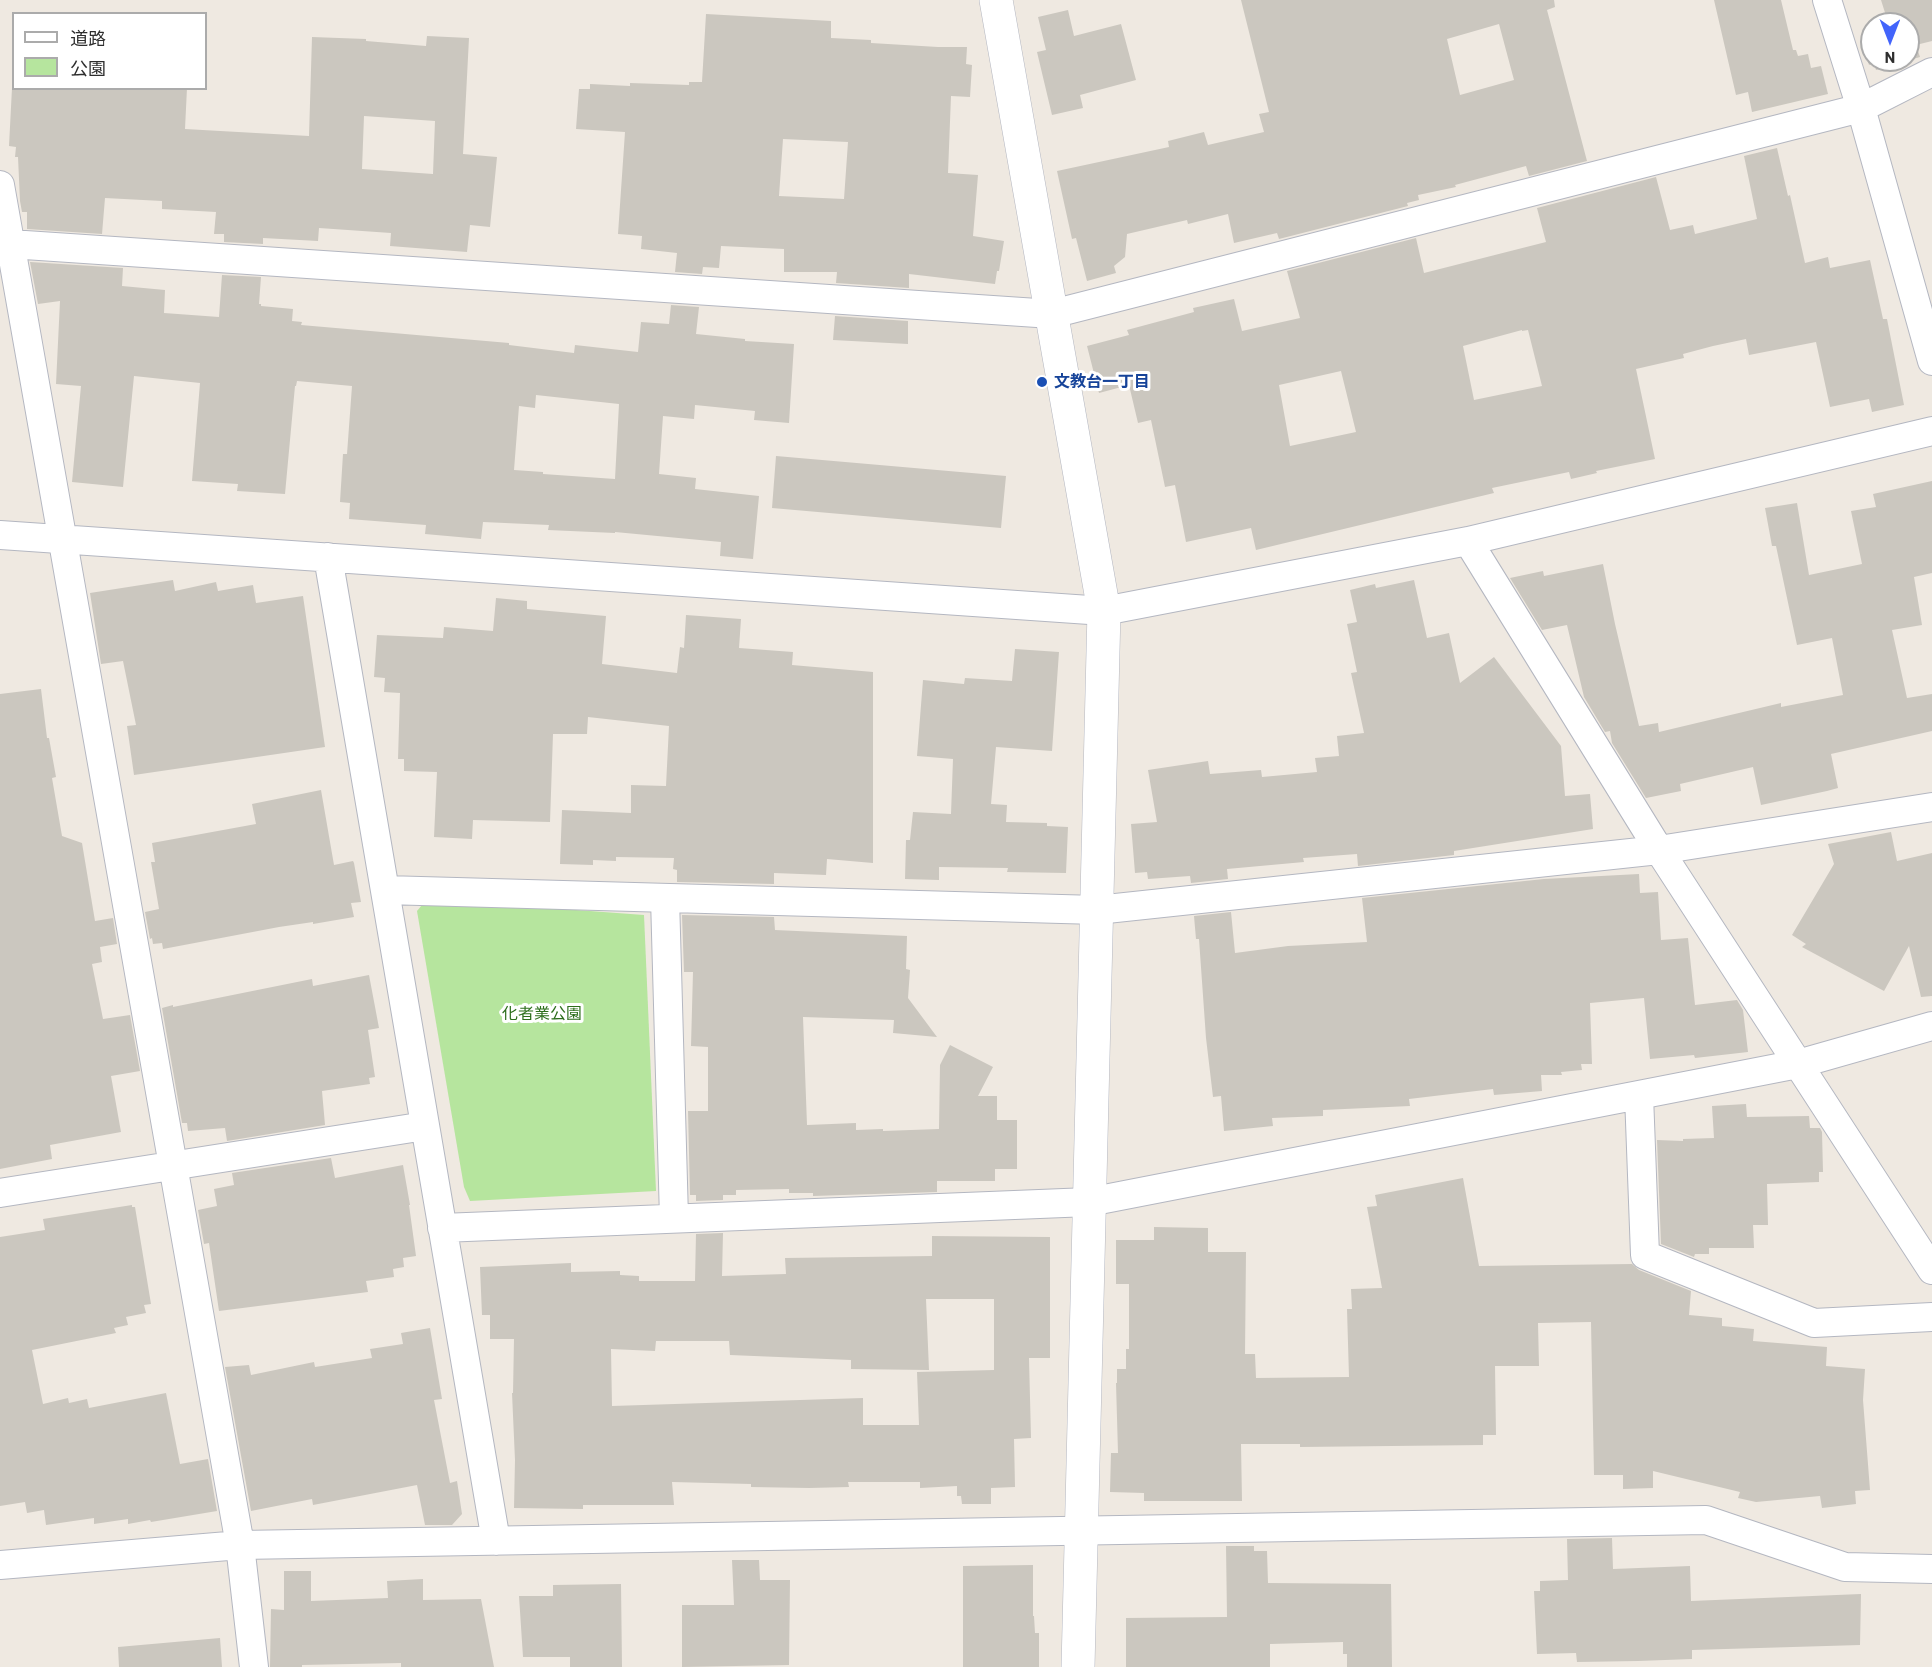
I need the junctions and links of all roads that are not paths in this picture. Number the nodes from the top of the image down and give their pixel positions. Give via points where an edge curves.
1 (996, 0) edge
2 (1827, 0) edge
3 (1932, 72) edge
4 (1861, 108) junction
5 (0, 185) edge
6 (5, 244) edge
7 (1052, 314) junction
8 (1932, 361) edge
9 (1932, 430) edge
10 (0, 535) edge
11 (63, 539) junction
12 (1468, 541) junction
13 (328, 557) junction
14 (1104, 610) junction
15 (1932, 807) edge
16 (1659, 850) junction
17 (385, 890) junction
18 (665, 898) junction
19 (1097, 910) junction
20 (1932, 1026) edge
21 (1798, 1064) junction
22 (1639, 1095) junction
23 (425, 1126) junction
24 (173, 1165) junction
25 (0, 1193) edge
26 (1089, 1202) junction
27 (674, 1218) junction
28 (442, 1228) junction
29 (1932, 1270) edge
30 (1932, 1317) edge
31 (1081, 1530) junction
32 (496, 1541) junction
33 (240, 1545) junction
34 (0, 1565) edge
35 (1932, 1569) edge
36 (254, 1667) edge
37 (1078, 1667) edge

1 - 7 street
2 - 4 street
3 - 4 street
4 - 7 street
4 - 8 street
5 - 6 street
6 - 7 street
6 - 11 street
7 - 14 street
9 - 12 street
10 - 11 street
11 - 13 street
11 - 24 street
12 - 14 street
12 - 16 street
13 - 14 street
13 - 17 street
14 - 19 street
15 - 16 street
16 - 19 street
16 - 21 street
17 - 18 street
17 - 23 street
18 - 19 street
18 - 27 street
19 - 26 street
20 - 21 street
21 - 22 street
21 - 29 street
22 - 26 street
22 - 30 street via 1645,1255 1814,1323
23 - 24 street
23 - 28 street
24 - 25 street
24 - 33 street
26 - 27 street
26 - 31 street
27 - 28 street
28 - 32 street
31 - 32 street
31 - 35 street via 1706,1520 1845,1567
31 - 37 street
32 - 33 street
33 - 34 street
33 - 36 street

